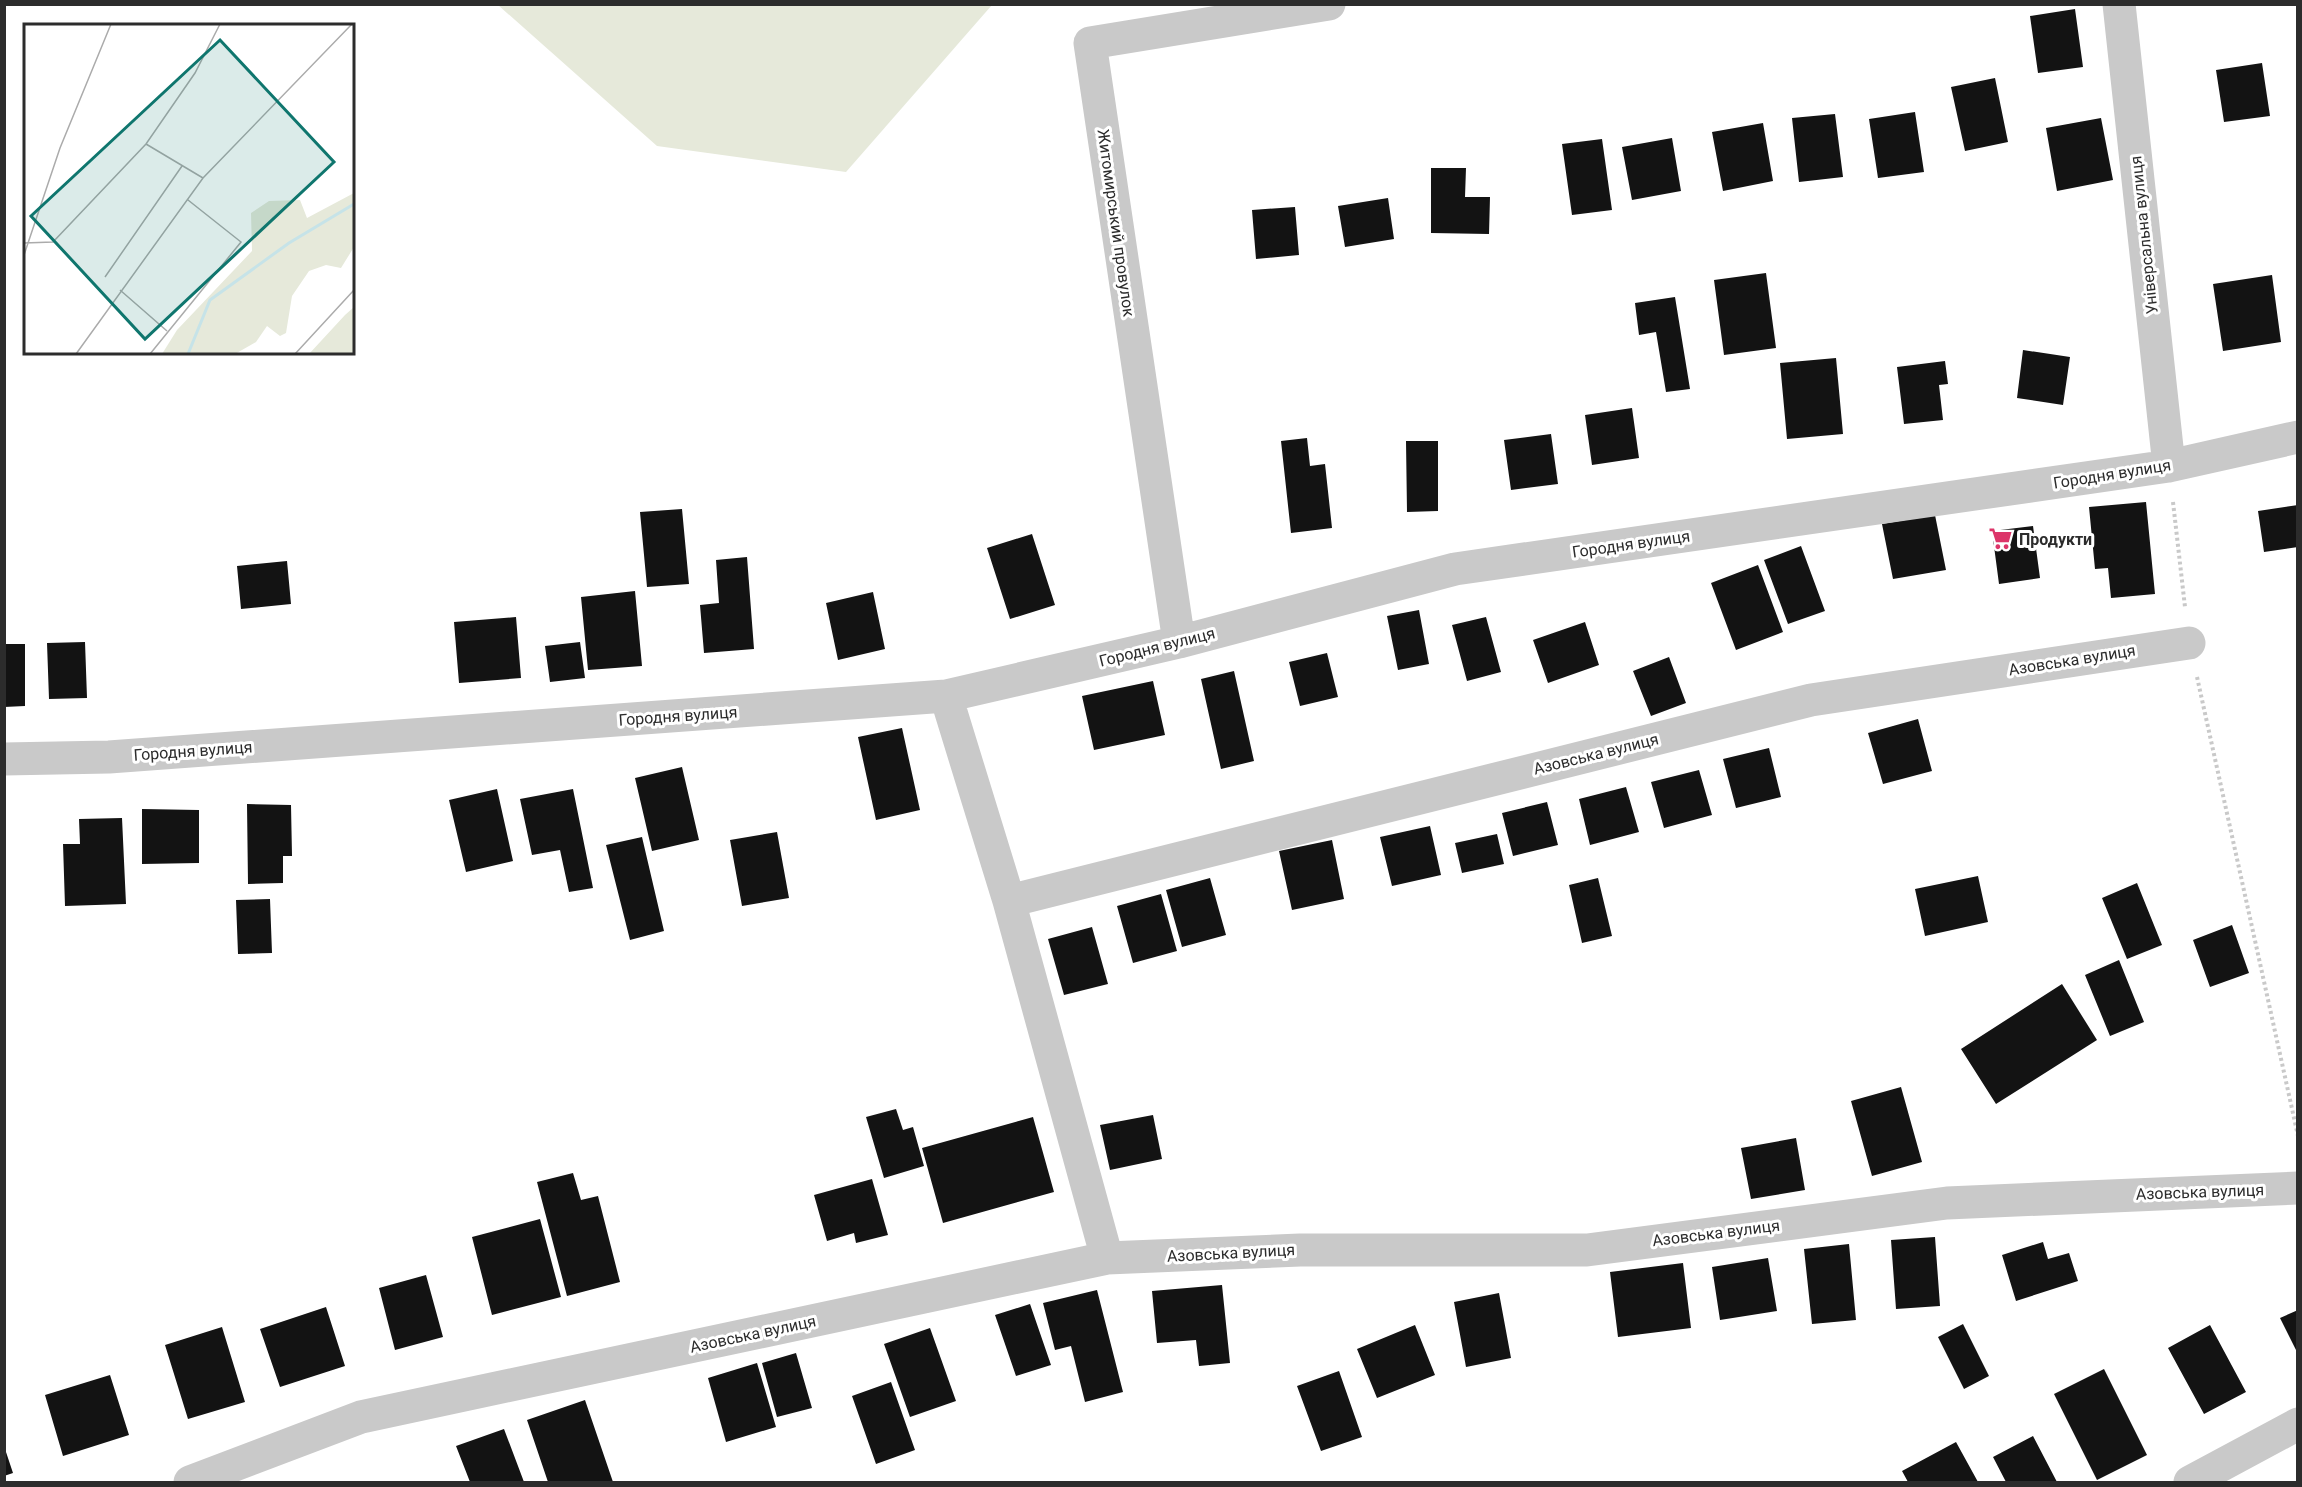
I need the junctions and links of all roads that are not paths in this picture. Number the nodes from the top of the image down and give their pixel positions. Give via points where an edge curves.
1 (1329, 4) edge
2 (2119, 4) edge
3 (2298, 437) edge
4 (2169, 466) junction
5 (1179, 642) junction
6 (2189, 643) road end
7 (946, 696) junction
8 (4, 759) edge
9 (1009, 900) junction
10 (2298, 1188) edge
11 (1107, 1258) junction
12 (2298, 1424) edge
13 (190, 1482) edge
14 (2190, 1482) edge

1 - 5 street, Житомирський провулок via 1089,43
2 - 4 street, Універсальна вулиця
3 - 4 street, Городня вулиця
4 - 5 street, Городня вулиця via 1455,569
5 - 7 street, Городня вулиця
6 - 9 street, Азовська вулиця via 1811,700
7 - 8 street, Городня вулиця via 109,757
7 - 9 street
9 - 11 street
10 - 11 street, Азовська вулиця via 1947,1203 1587,1250 1300,1250
11 - 13 street, Азовська вулиця via 362,1418
12 - 14 street

